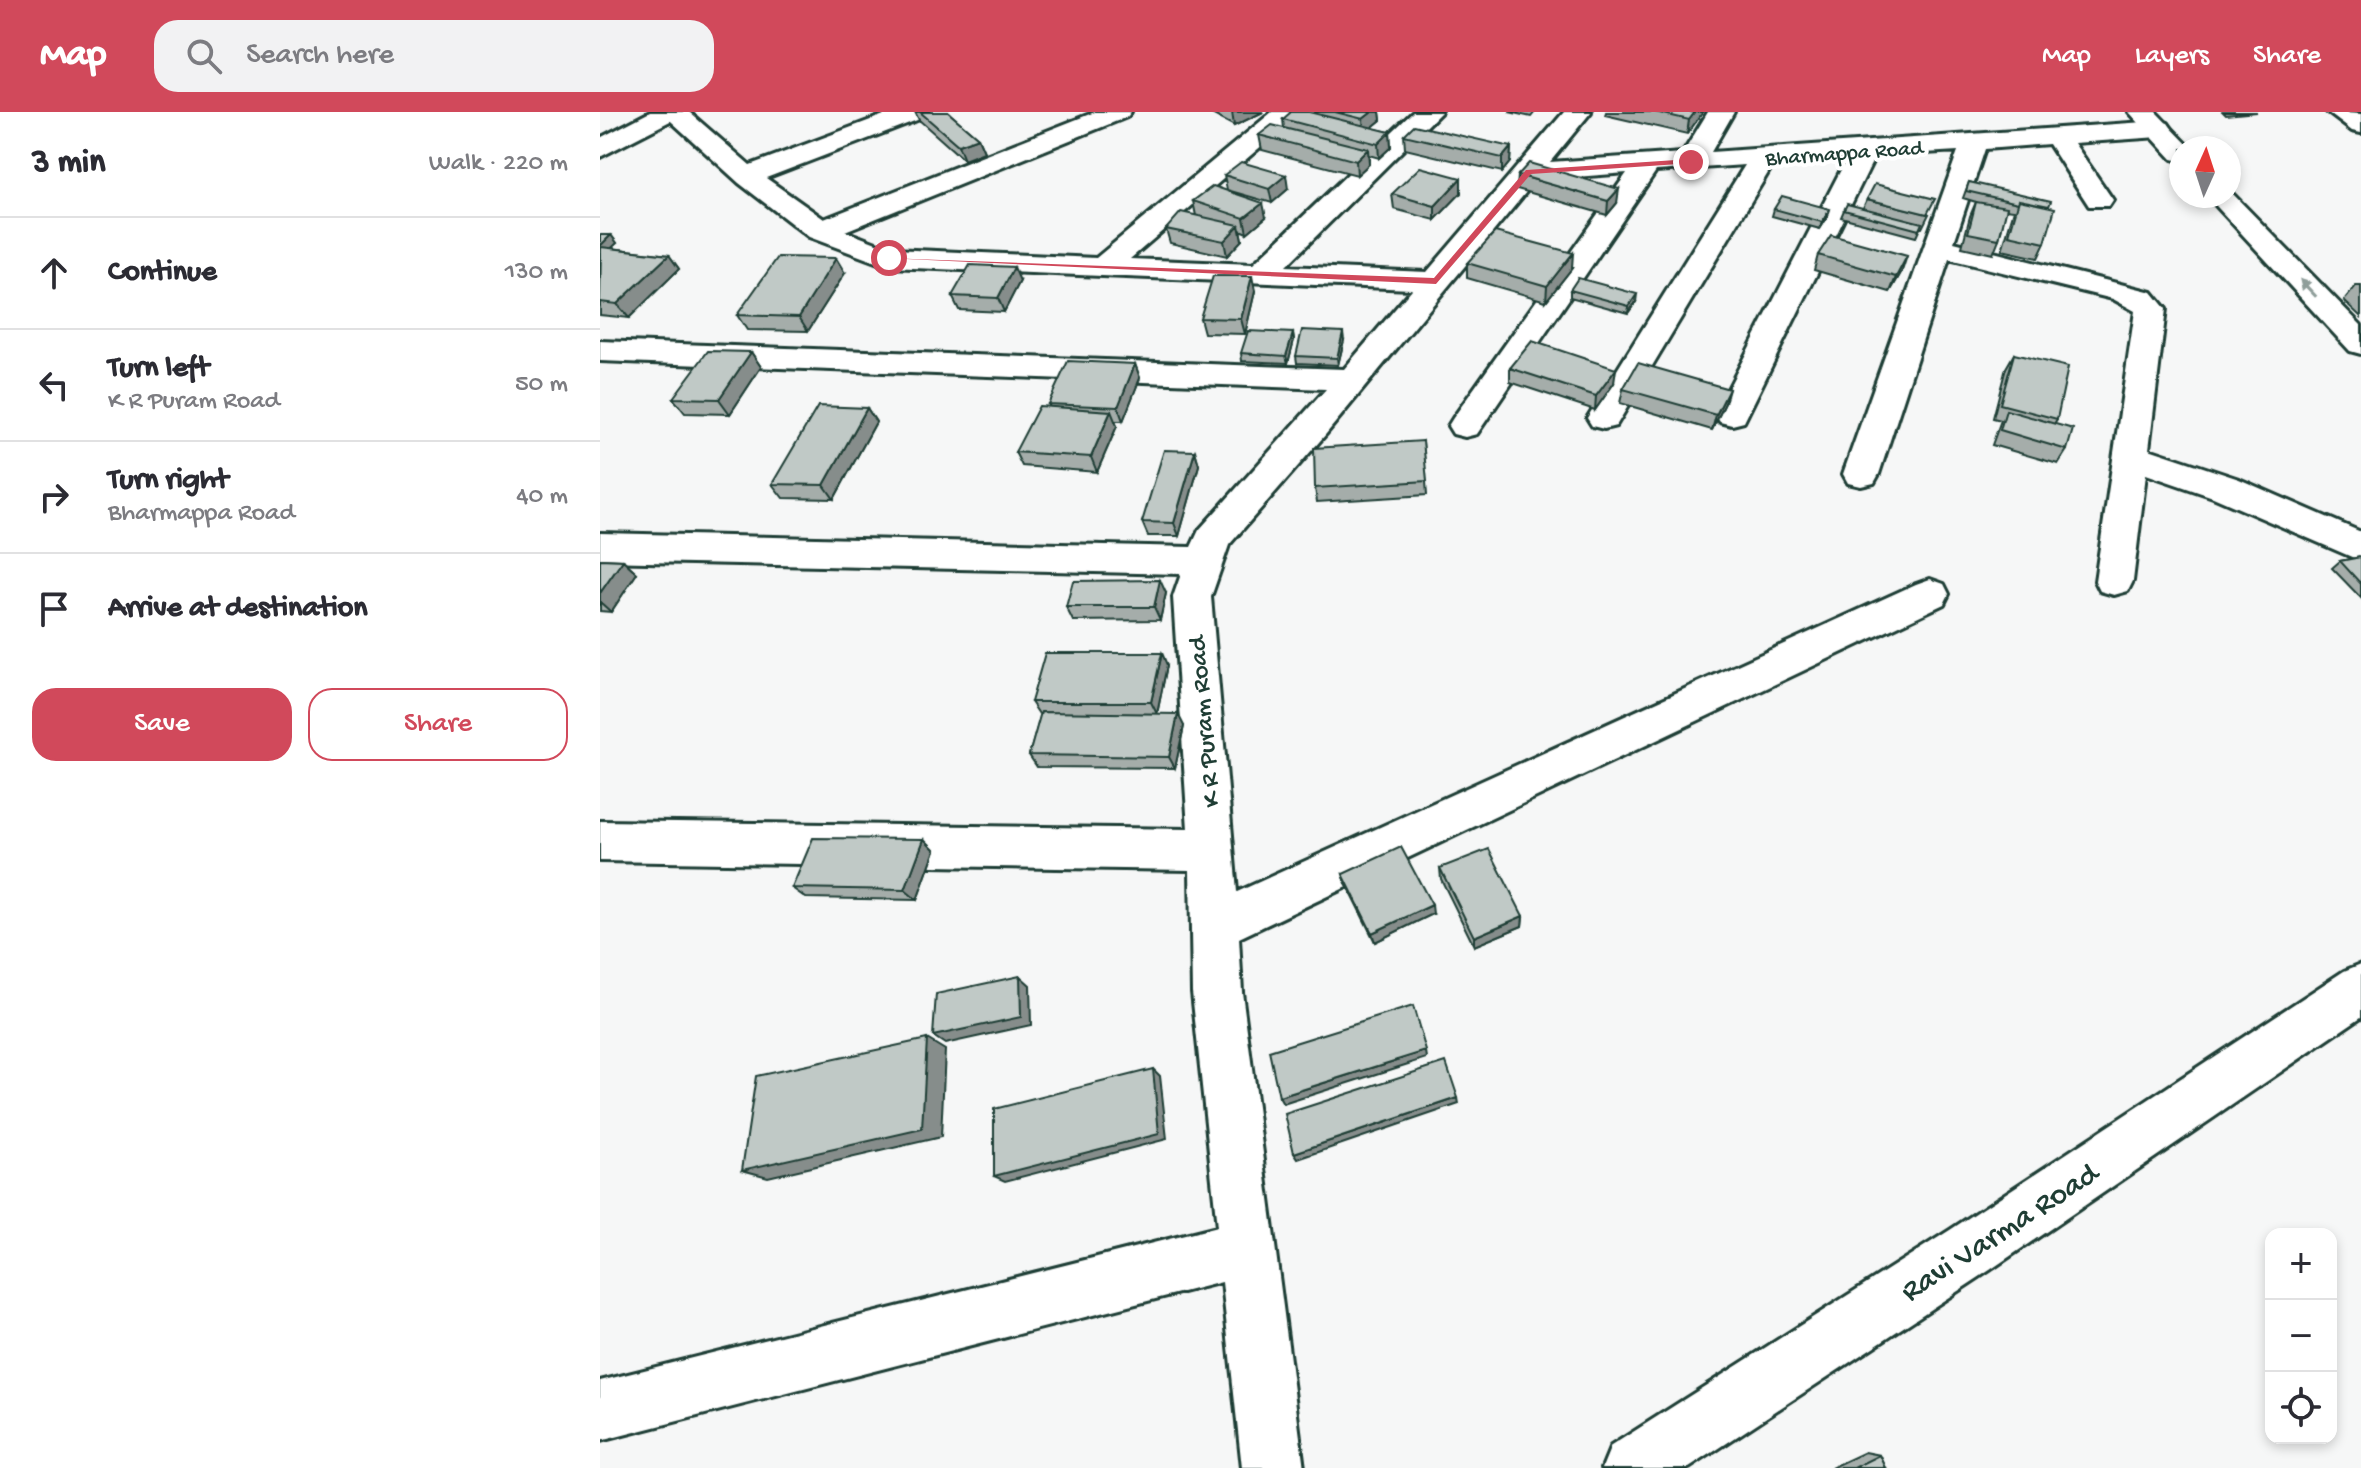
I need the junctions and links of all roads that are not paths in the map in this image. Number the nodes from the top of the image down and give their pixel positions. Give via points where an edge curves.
1 (671, 112) edge
2 (916, 112) edge
3 (1118, 112) edge
4 (1288, 112) edge
5 (1428, 112) edge
6 (1578, 112) edge
7 (1721, 112) edge
8 (2340, 112) edge
9 (2150, 121) edge
10 (2361, 125) edge
11 (2057, 137) junction
12 (2169, 141) edge
13 (1974, 142) junction
14 (600, 149) edge
15 (1865, 150) junction
16 (1764, 157) junction
17 (1691, 162) junction
18 (1647, 165) junction
19 (1529, 172) junction
20 (748, 175) junction
21 (2099, 200) dead end
22 (2232, 208) edge
23 (819, 231) junction
24 (1938, 247) junction
25 (1102, 268) junction
26 (1259, 275) junction
27 (1436, 281) junction
28 (2361, 344) edge
29 (600, 351) edge
30 (1353, 380) junction
31 (1732, 414) dead end
32 (1604, 418) dead end
33 (1465, 426) dead end
34 (2132, 456) junction
35 (1861, 474) dead end
36 (600, 547) edge
37 (2361, 547) edge
38 (1203, 561) junction
39 (2114, 581) dead end
40 (1930, 594) dead end
41 (600, 841) edge
42 (1212, 850) junction
43 (1214, 926) junction
44 (2361, 988) edge
45 (1247, 1248) junction
46 (600, 1411) edge
47 (1273, 1468) edge
48 (1633, 1468) edge

1 - 14 street
1 - 20 street
2 - 20 street
3 - 23 street
4 - 25 street
5 - 26 street
6 - 19 street, K R Puram Road
7 - 17 street
8 - 10 street
9 - 11 street, Bharmappa Road
9 - 12 street
11 - 13 street, Bharmappa Road
11 - 21 street
13 - 15 street, Bharmappa Road
13 - 24 street
15 - 16 street, Bharmappa Road
15 - 31 street
16 - 17 street, Bharmappa Road
16 - 32 street
17 - 18 street, Bharmappa Road
18 - 19 street, Bharmappa Road
18 - 33 street
19 - 27 street, K R Puram Road
20 - 23 street
28 -> 22 street
23 - 25 street via 889,258
24 - 34 street via 2124,293 2151,309
24 - 35 street
25 - 26 street
26 - 27 street
27 - 30 street, K R Puram Road
29 - 30 street
30 - 38 street, K R Puram Road via 1212,540
34 - 37 street via 2226,488
34 - 39 street
36 - 38 street
38 - 42 street, K R Puram Road via 1192,597
40 - 43 street
41 - 42 street
42 - 43 street, K R Puram Road
43 - 45 street, K R Puram Road
44 - 48 street, Ravi Varma Road
45 - 46 street
45 - 47 street, K R Puram Road

